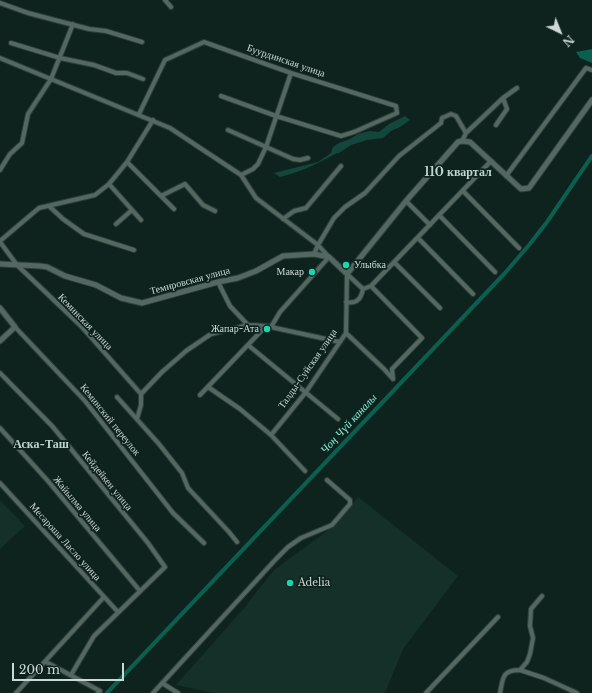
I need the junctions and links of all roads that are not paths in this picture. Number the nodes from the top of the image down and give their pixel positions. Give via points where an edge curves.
1 (165, 0) edge
2 (0, 3) edge
3 (171, 7) dead end
4 (73, 24) junction
5 (142, 42) dead end
6 (10, 43) dead end
7 (0, 58) edge
8 (60, 58) junction
9 (592, 70) edge
10 (291, 74) junction
11 (51, 79) junction
12 (143, 79) dead end
13 (517, 88) dead end
14 (221, 96) dead end
15 (503, 98) junction
16 (592, 100) edge
17 (139, 114) junction
18 (276, 116) junction
19 (153, 120) junction
20 (496, 125) dead end
21 (228, 130) dead end
22 (466, 133) junction
23 (462, 141) junction
24 (266, 147) junction
25 (308, 158) dead end
26 (491, 161) junction
27 (127, 162) junction
28 (341, 166) dead end
29 (0, 170) edge
30 (241, 175) junction
31 (506, 176) junction
32 (109, 184) junction
33 (463, 191) junction
34 (162, 196) junction
35 (406, 201) junction
36 (49, 206) junction
37 (174, 209) dead end
38 (132, 210) junction
39 (215, 211) dead end
40 (439, 215) junction
41 (283, 218) junction
42 (141, 220) dead end
43 (116, 224) dead end
44 (430, 225) junction
45 (418, 238) junction
46 (0, 242) edge
47 (318, 244) junction
48 (518, 248) dead end
49 (134, 250) dead end
50 (314, 254) junction
51 (329, 257) junction
52 (394, 262) junction
53 (0, 264) edge
54 (17, 265) junction
55 (495, 272) dead end
56 (347, 274) junction
57 (218, 282) junction
58 (371, 286) junction
59 (363, 289) junction
60 (473, 294) dead end
61 (346, 302) junction
62 (0, 308) edge
63 (440, 308) dead end
64 (248, 325) junction
65 (266, 326) junction
66 (15, 327) junction
67 (271, 327) junction
68 (346, 333) junction
69 (0, 341) edge
70 (340, 342) junction
71 (248, 345) junction
72 (0, 373) edge
73 (208, 387) junction
74 (306, 392) junction
75 (141, 394) junction
76 (200, 395) dead end
77 (117, 397) dead end
78 (338, 418) dead end
79 (137, 419) junction
80 (0, 428) edge
81 (271, 435) junction
82 (305, 471) dead end
83 (327, 480) dead end
84 (0, 483) edge
85 (237, 542) dead end
86 (204, 543) dead end
87 (140, 591) junction
88 (542, 596) dead end
89 (104, 597) junction
90 (118, 612) junction
91 (498, 618) dead end
92 (46, 662) junction
93 (520, 670) junction
94 (71, 675) junction
95 (162, 683) junction
96 (16, 693) edge
97 (98, 693) edge
98 (153, 693) edge
99 (178, 693) edge
100 (426, 693) edge
101 (500, 693) edge
102 (576, 693) edge

1 - 3 street
2 - 4 street
4 - 5 street
4 - 8 street
6 - 8 street
7 - 11 street
8 - 11 street
8 - 12 street
9 - 31 street via 586,68
10 - 17 street, Буурдинская улица via 204,42 165,60
10 - 18 street
10 - 18 street, Буурдинская улица via 396,106 397,113 341,136
11 - 17 street
11 - 29 street via 28,114 22,143 10,154
13 - 15 street
14 - 18 street
15 - 20 street via 507,108
15 - 22 street
16 - 31 street via 530,188 521,189
17 - 19 street
18 - 24 street
19 - 27 street
19 - 30 street via 170,128
21 - 24 street
22 - 23 street
22 - 47 street via 456,116 451,114 442,118 441,124 399,156 365,193 334,218
23 - 26 street via 470,142
23 - 35 street via 458,142
24 - 25 street via 293,159
24 - 30 street via 258,164
26 - 31 street
26 - 33 street
27 - 32 street
27 - 34 street
28 - 41 street via 306,208 294,211
30 - 41 street via 256,198
32 - 36 street via 95,195
32 - 38 street
33 - 40 street
33 - 48 street
34 - 37 street
34 - 39 street via 185,184 203,205
35 - 44 street
35 - 56 street
36 - 46 street via 39,208
36 - 49 street via 84,234
38 - 42 street
38 - 43 street
40 - 44 street
40 - 55 street
41 - 47 street
44 - 45 street
45 - 52 street
45 - 60 street
46 - 54 street, Кеминская улица
47 - 50 street
47 - 51 street
50 - 51 street, Темировская улица
50 - 57 street, Темировская улица via 283,256 256,271
51 - 56 street
51 - 67 street via 280,312
52 - 58 street
52 - 63 street
53 - 54 street, Темировская улица
54 - 57 street, Темировская улица via 47,267 65,276 96,285 122,298 142,303
54 - 75 street, Кеминская улица via 81,326
56 - 59 street
56 - 61 street, Талды-Суйская улица
57 - 64 street via 230,306
58 - 59 street
58 - 68 street via 422,338 392,369 393,379
59 - 61 street via 358,300
61 - 68 street, Талды-Суйская улица
62 - 66 street, Кеминский переулок
64 - 65 street
64 - 75 street via 211,334 186,351
65 - 67 street
65 - 71 street
66 - 69 street
66 - 86 street, Кеминский переулок via 85,401 173,513
67 - 70 street
68 - 70 street, Талды-Суйская улица
70 - 74 street, Талды-Суйская улица
71 - 73 street
71 - 74 street
72 - 87 street, Кейдейкен улица via 53,427 165,567
73 - 76 street
73 - 81 street
74 - 78 street
74 - 81 street, Талды-Суйская улица
75 - 79 street
77 - 79 street
79 - 85 street via 182,473 188,488
80 - 87 street, Жайылма улица
81 - 82 street
83 - 95 street via 350,500 350,504 332,525 301,538 288,547
84 - 89 street, Месароша Ласло улица
87 - 90 street
88 - 93 street via 531,609 530,626 533,638 527,662
89 - 90 street, Месароша Ласло улица
89 - 92 street
90 - 94 street via 94,636
91 - 100 street via 476,638
92 - 94 street
92 - 96 street
93 - 101 street via 506,673
93 - 102 street
94 - 97 street via 100,691
95 - 98 street
95 - 99 street

